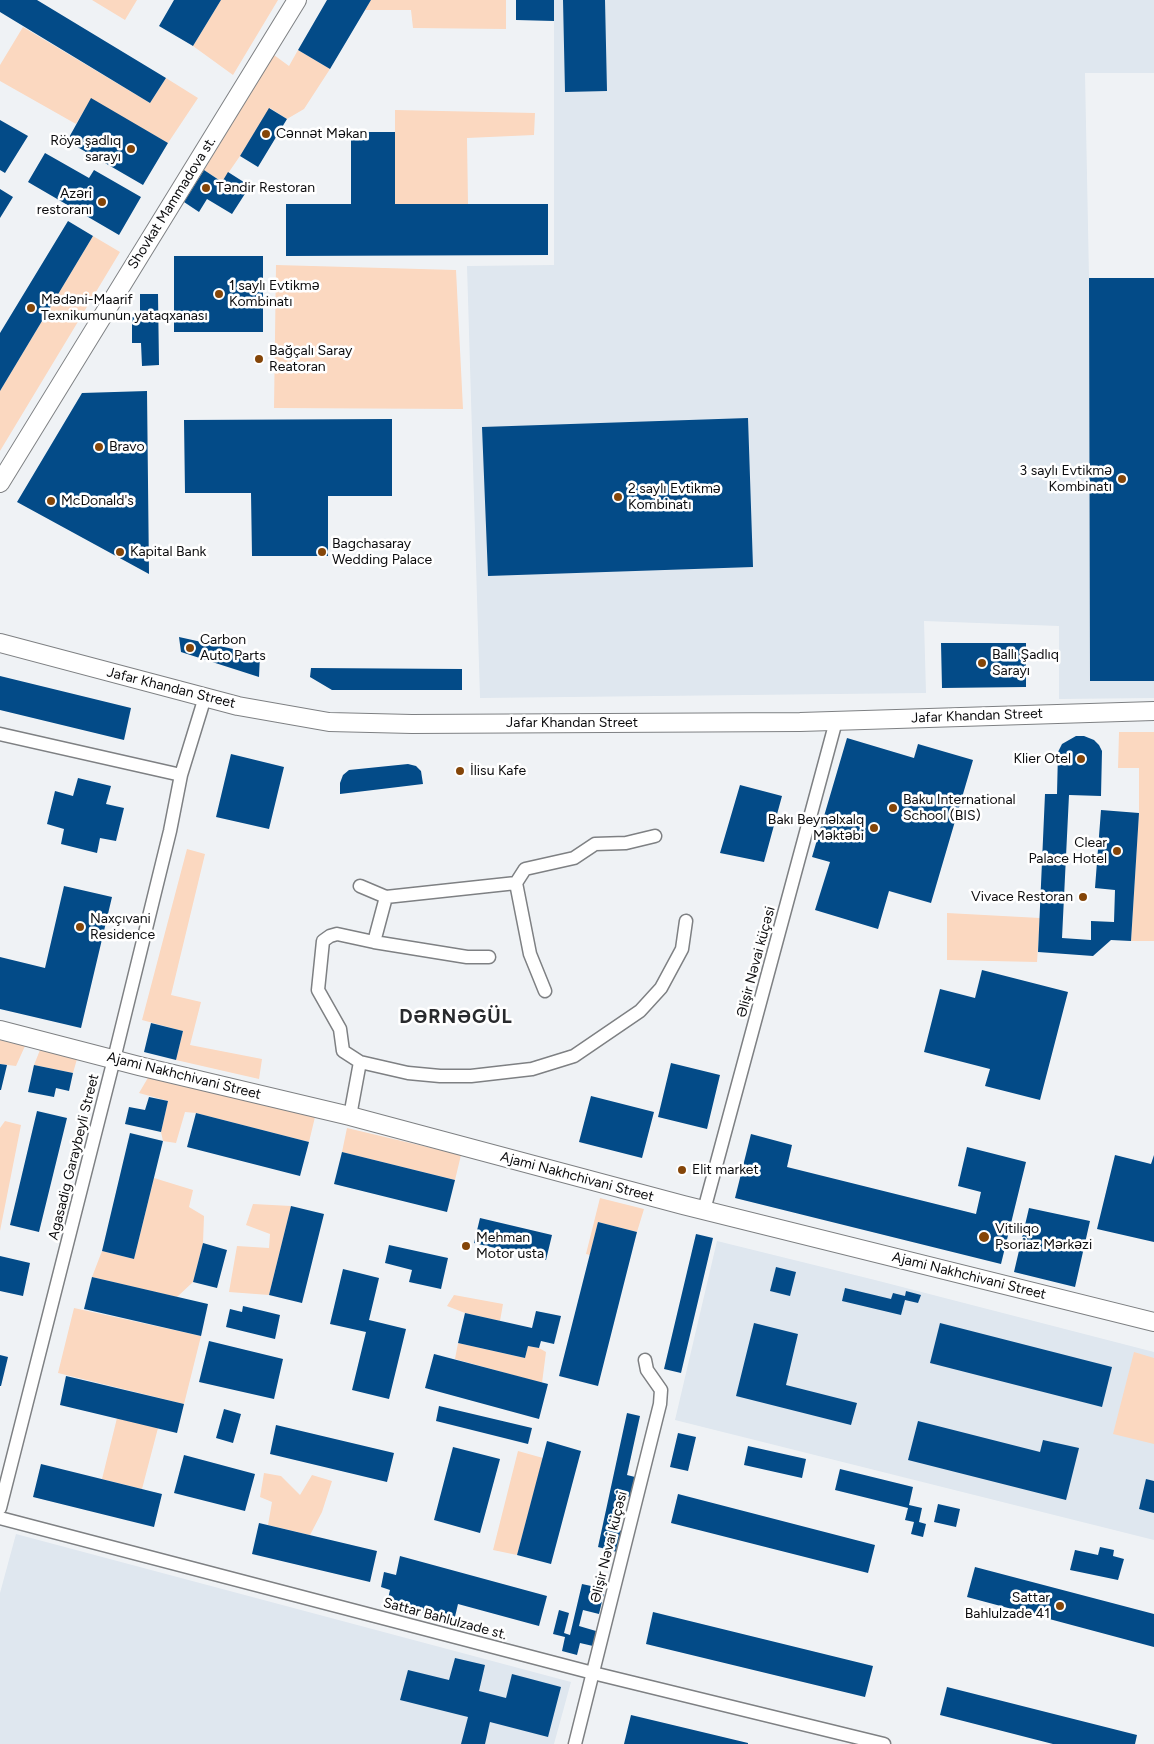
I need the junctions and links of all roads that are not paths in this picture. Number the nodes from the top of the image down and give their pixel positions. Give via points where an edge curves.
1 (297, 0) edge
2 (0, 483) edge
3 (0, 643) edge
4 (205, 697) junction
5 (1154, 711) edge
6 (836, 721) junction
7 (0, 734) edge
8 (182, 775) junction
9 (655, 836) dead end
10 (516, 883) junction
11 (360, 886) dead end
12 (386, 897) junction
13 (686, 922) dead end
14 (374, 942) junction
15 (489, 957) dead end
16 (544, 991) dead end
17 (0, 1030) edge
18 (114, 1059) junction
19 (360, 1062) junction
20 (350, 1116) junction
21 (704, 1210) junction
22 (1154, 1322) edge
23 (645, 1360) dead end
24 (0, 1508) edge
25 (0, 1518) edge
26 (593, 1673) junction
27 (575, 1744) edge
28 (884, 1744) edge

1 - 2 main road, Shovkat Mammadova st.
3 - 4 main road, Jafar Khandan Street
4 - 6 main road, Jafar Khandan Street via 238,706 350,723
4 - 8 street, Agasadig Garaybeyli Street
5 - 6 main road, Jafar Khandan Street
6 - 21 street, Əlişir Nəvai küçəsi
7 - 8 street
8 - 18 street, Agasadig Garaybeyli Street
9 - 10 street via 626,843 595,844 574,858 525,869
10 - 12 street
10 - 16 street via 530,954
11 - 12 street
12 - 14 street
13 - 19 street via 682,949 661,988 640,1012 574,1056 532,1069 471,1076 408,1073
14 - 15 street via 467,957
14 - 19 street via 337,934 323,941 318,990 340,1029 343,1051
17 - 18 main road, Ajami Nakhchivani Street
18 - 20 main road, Ajami Nakhchivani Street
18 - 24 street, Agasadig Garaybeyli Street
19 - 20 street
20 - 21 main road, Ajami Nakhchivani Street
21 - 22 main road, Ajami Nakhchivani Street
23 - 26 street, Əlişir Nəvai küçəsi via 647,1370 661,1390 660,1404
25 - 26 street, Sattar Bahlulzade st.
26 - 27 street, Əlişir Nəvai küçəsi
26 - 28 street, Sattar Bahlulzade st.

